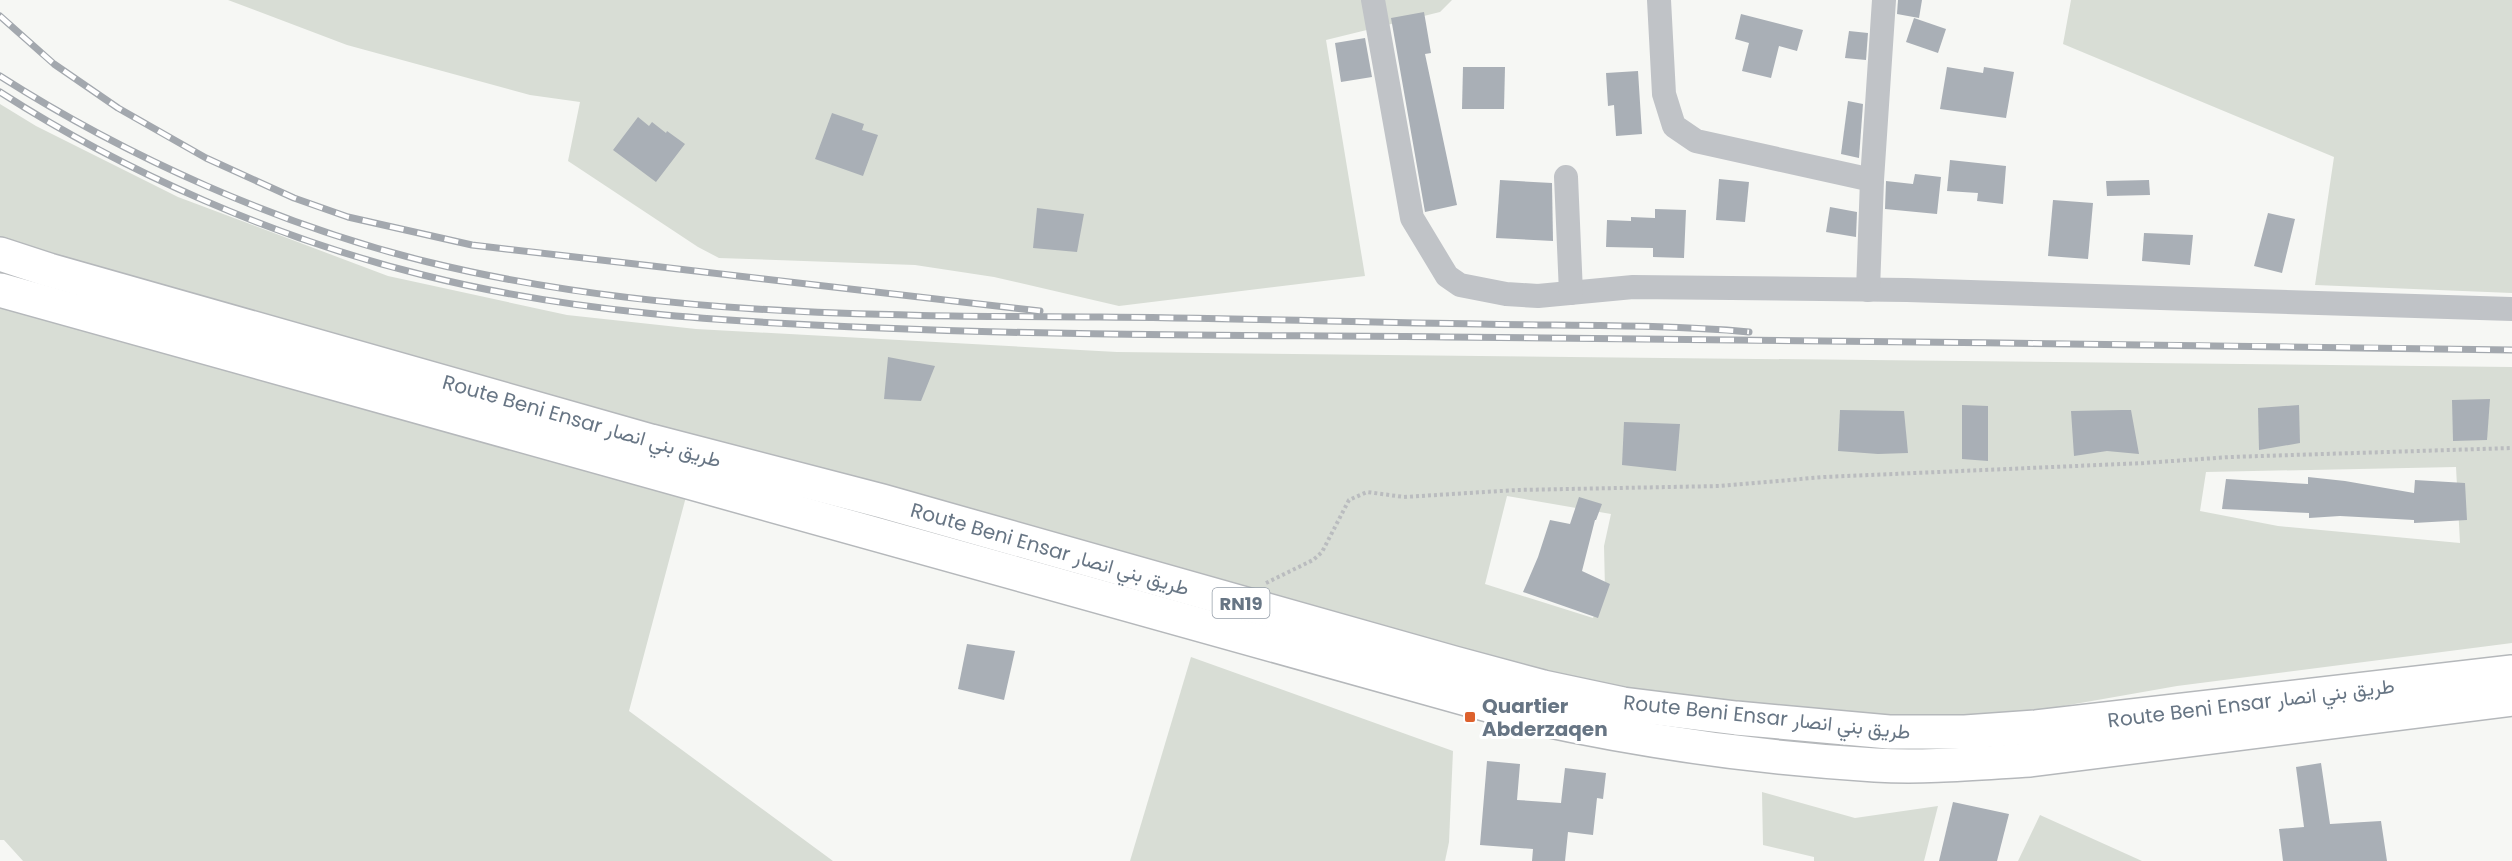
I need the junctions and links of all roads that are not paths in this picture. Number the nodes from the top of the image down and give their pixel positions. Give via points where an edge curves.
1 (1373, 0) edge
2 (1659, 0) edge
3 (1884, 0) edge
4 (1566, 177) dead end
5 (1872, 180) junction
6 (0, 254) edge
7 (0, 290) edge
8 (1868, 290) junction
9 (1571, 293) junction
10 (2512, 309) edge
11 (2512, 672) edge
12 (2512, 699) edge

1 - 9 street via 1412,218 1447,276 1460,285 1506,294
2 - 5 street via 1664,94 1674,126 1696,141
3 - 5 street
4 - 9 street
5 - 8 street
6 - 11 highway, Route Beni Ensar طريق بني انصار / RN19 via 640,438 882,501 1484,671 1623,704 1889,732 1965,732
7 - 12 highway, Route Beni Ensar طريق بني انصار / RN19 via 1531,717 1662,744 1876,765 2030,760
8 - 9 street via 1633,287
8 - 10 street

